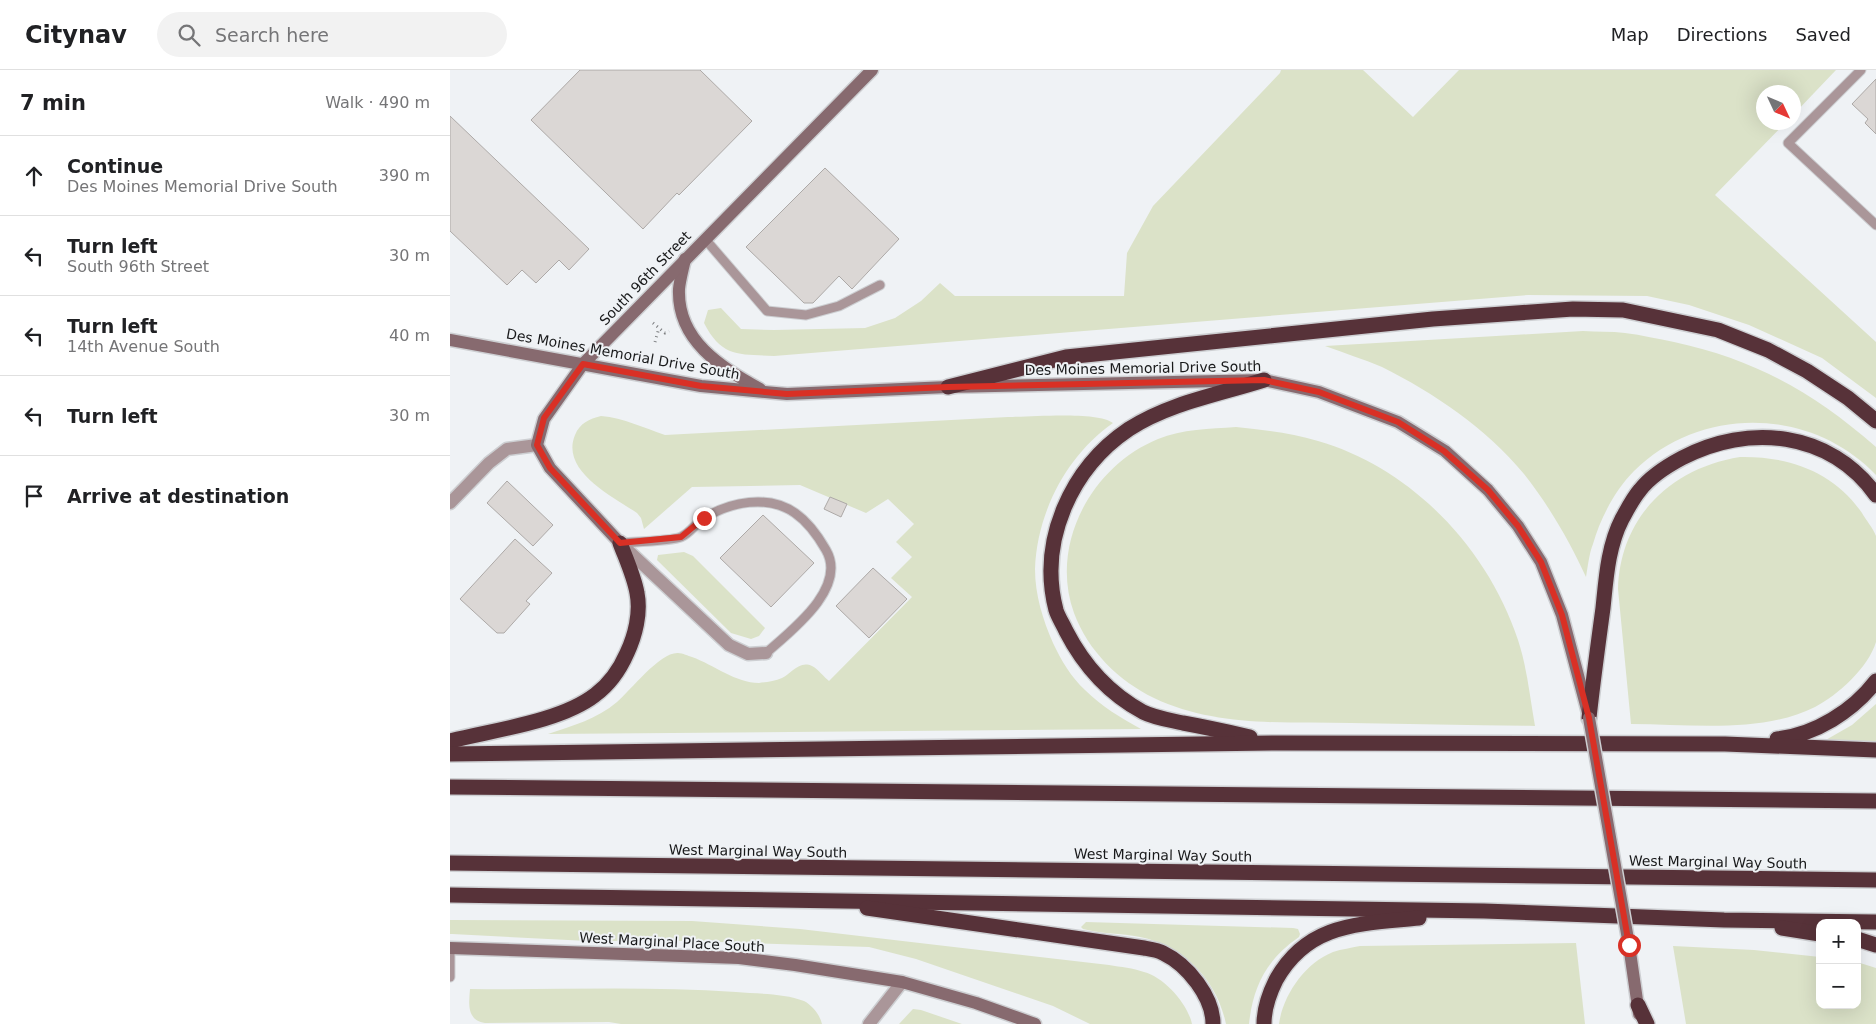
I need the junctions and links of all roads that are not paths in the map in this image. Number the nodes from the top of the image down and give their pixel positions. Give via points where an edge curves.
1 (872, 70) edge
2 (1861, 70) edge
3 (1876, 225) edge
4 (705, 239) junction
5 (685, 259) junction
6 (880, 285) dead end
7 (450, 340) edge
8 (583, 364) junction
9 (1264, 380) junction
10 (948, 387) junction
11 (764, 392) junction
12 (1876, 421) edge
13 (537, 445) junction
14 (1876, 495) edge
15 (450, 503) edge
16 (620, 543) junction
17 (766, 653) joint
18 (1876, 681) edge
19 (1589, 718) junction
20 (450, 740) edge
21 (1276, 743) junction
22 (1725, 744) junction
23 (1876, 750) edge
24 (450, 754) edge
25 (450, 787) edge
26 (1876, 801) edge
27 (450, 863) edge
28 (1876, 880) edge
29 (450, 895) edge
30 (804, 899) junction
31 (1484, 911) junction
32 (1724, 920) junction
33 (1876, 922) edge
34 (1816, 933) edge
35 (1861, 941) edge
36 (1876, 945) edge
37 (450, 948) edge
38 (450, 977) edge
39 (902, 982) junction
40 (1638, 1005) junction
41 (869, 1024) edge
42 (1035, 1024) edge
43 (1213, 1024) edge
44 (1264, 1024) edge
45 (1635, 1024) edge
46 (1641, 1024) edge
47 (1647, 1024) edge

1 - 4 main road, South 96th Street
2 - 3 lane via 1788,143
4 - 5 main road, South 96th Street
4 - 6 lane via 768,311 806,315 839,306
5 - 8 main road, South 96th Street
5 - 11 main road via 679,289 683,319 694,339 721,367
7 - 8 main road, Des Moines Memorial Drive South
8 - 11 main road, Des Moines Memorial Drive South via 701,386
8 - 13 main road, South 96th Street via 544,418
9 - 10 main road, Des Moines Memorial Drive South
9 - 19 main road, Des Moines Memorial Drive South via 1319,392 1398,422 1444,451 1488,490 1518,526 1541,562 1562,615
9 - 21 highway via 1167,410 1130,429 1100,453 1078,481 1065,505 1053,539 1052,579 1056,612 1070,638 1090,670 1113,692 1145,712
10 - 11 main road, Des Moines Memorial Drive South via 787,394
10 - 12 highway via 1066,357 1433,319 1573,309 1623,310 1718,330 1768,350 1807,370
13 - 15 street via 507,450 489,463
13 - 16 main road via 550,468
14 - 19 highway via 1845,464 1821,449 1768,436 1736,438 1700,449 1667,466 1640,490 1621,521 1609,557
16 - 17 street via 729,646 748,654
16 - 17 lane via 681,537 704,518 732,505 756,502 778,505 794,512 816,533 828,554 830,578 815,606
16 - 20 highway via 638,595 637,622 634,640 612,680 571,709
18 - 22 highway via 1848,709 1828,723 1793,738
19 - 40 main road, Des Moines Memorial Drive South, bridge
21 - 22 highway
21 - 24 highway
22 - 23 highway
25 - 26 highway
27 - 28 highway, West Marginal Way South
29 - 30 highway
30 - 31 highway
30 - 43 highway via 1163,952 1184,968 1203,990 1213,1013
31 - 32 highway
31 - 44 highway via 1347,926 1320,935 1297,952 1282,970 1270,993
32 - 33 highway
32 - 34 highway
35 - 36 highway
37 - 38 lane
37 - 39 main road, West Marginal Place South via 739,958
39 - 41 street
39 - 42 main road, West Marginal Place South
40 - 45 highway
40 - 46 main road, Des Moines Memorial Drive South
40 - 47 highway

